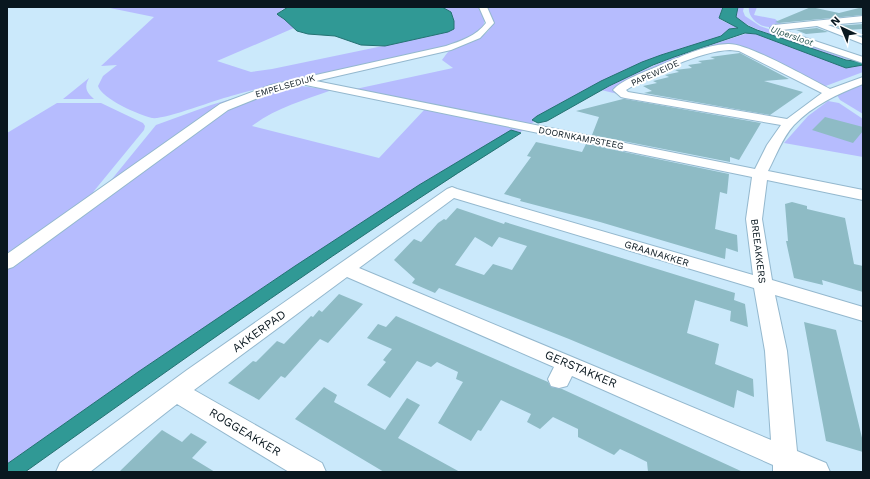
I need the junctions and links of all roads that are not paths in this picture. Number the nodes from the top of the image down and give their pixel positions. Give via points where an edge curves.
1 (483, 7) edge
2 (861, 20) edge
3 (815, 23) junction
4 (863, 41) edge
5 (861, 59) edge
6 (863, 80) edge
7 (300, 81) junction
8 (830, 93) junction
9 (789, 123) junction
10 (760, 174) junction
11 (452, 192) joint
12 (863, 195) edge
13 (7, 262) edge
14 (344, 269) junction
15 (763, 284) junction
16 (863, 314) edge
17 (177, 392) junction
18 (786, 465) edge
19 (69, 472) edge
20 (312, 472) edge
21 (817, 472) edge

1 - 7 street, EMPELSEDIJK via 490,23 484,33 465,42
2 - 3 street
3 - 4 street
3 - 5 street via 777,27 774,30
6 - 8 street, BREEAKKERS
7 - 10 street, DOORNKAMPSTEEG
7 - 13 street, EMPELSEDIJK via 265,90 209,116
8 - 9 street, BREEAKKERS
8 - 9 street, PAPEWEIDE via 742,49 727,47 668,66 619,90 624,95
9 - 10 street, BREEAKKERS via 774,145
10 - 12 street, DOORNKAMPSTEEG
10 - 15 street, BREEAKKERS via 754,219
11 - 14 street, AKKERPAD
11 - 15 street, GRAANAKKER
14 - 17 street, AKKERPAD
14 - 18 street, GERSTAKKER via 563,371
15 - 16 street, GRAANAKKER
15 - 18 street, BREEAKKERS via 776,351
17 - 19 street, AKKERPAD
17 - 20 street, ROGGEAKKER
18 - 21 street, GERSTAKKER

